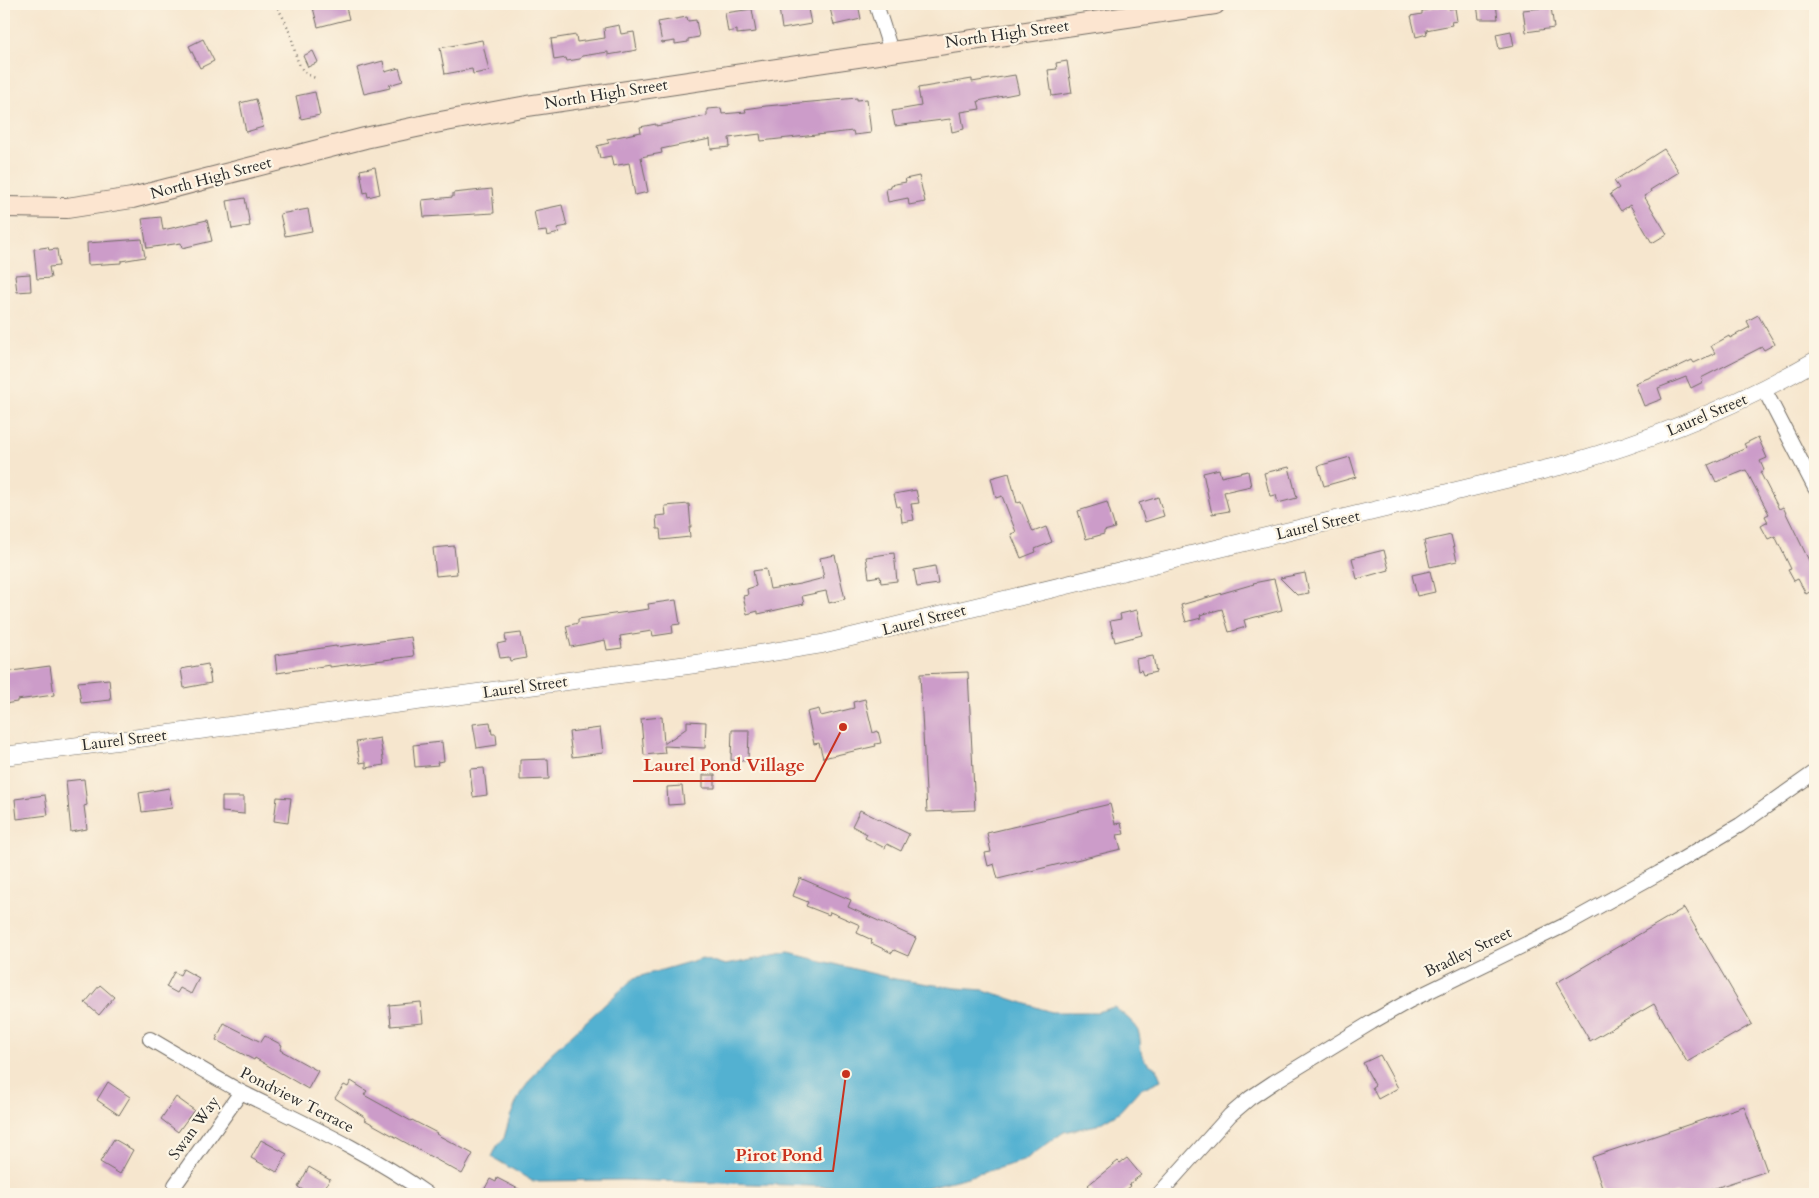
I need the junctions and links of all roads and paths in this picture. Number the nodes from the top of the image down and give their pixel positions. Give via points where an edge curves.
1 (275, 4) edge
2 (876, 4) edge
3 (1215, 4) edge
4 (891, 51) junction
5 (316, 78) dead end
6 (4, 207) edge
7 (1815, 361) edge
8 (1764, 389) junction
9 (1815, 488) edge
10 (4, 756) edge
11 (1815, 772) edge
12 (150, 1039) dead end
13 (241, 1092) junction
14 (175, 1185) dead end
15 (427, 1194) edge
16 (1159, 1194) edge

1 - 5 path via 291,36 299,65 305,73
2 - 4 street
3 - 4 main road, North High Street
4 - 6 main road, North High Street via 526,106 435,123 132,198 67,208
7 - 8 street, Laurel Street
8 - 9 street
8 - 10 street, Laurel Street via 1650,439 1568,464 822,644 702,663
11 - 16 street, Bradley Street via 1740,825 1659,874 1563,926 1409,1001 1274,1082 1230,1115
12 - 13 street, Pondview Terrace
13 - 14 street, Swan Way
13 - 15 street, Pondview Terrace via 376,1161

